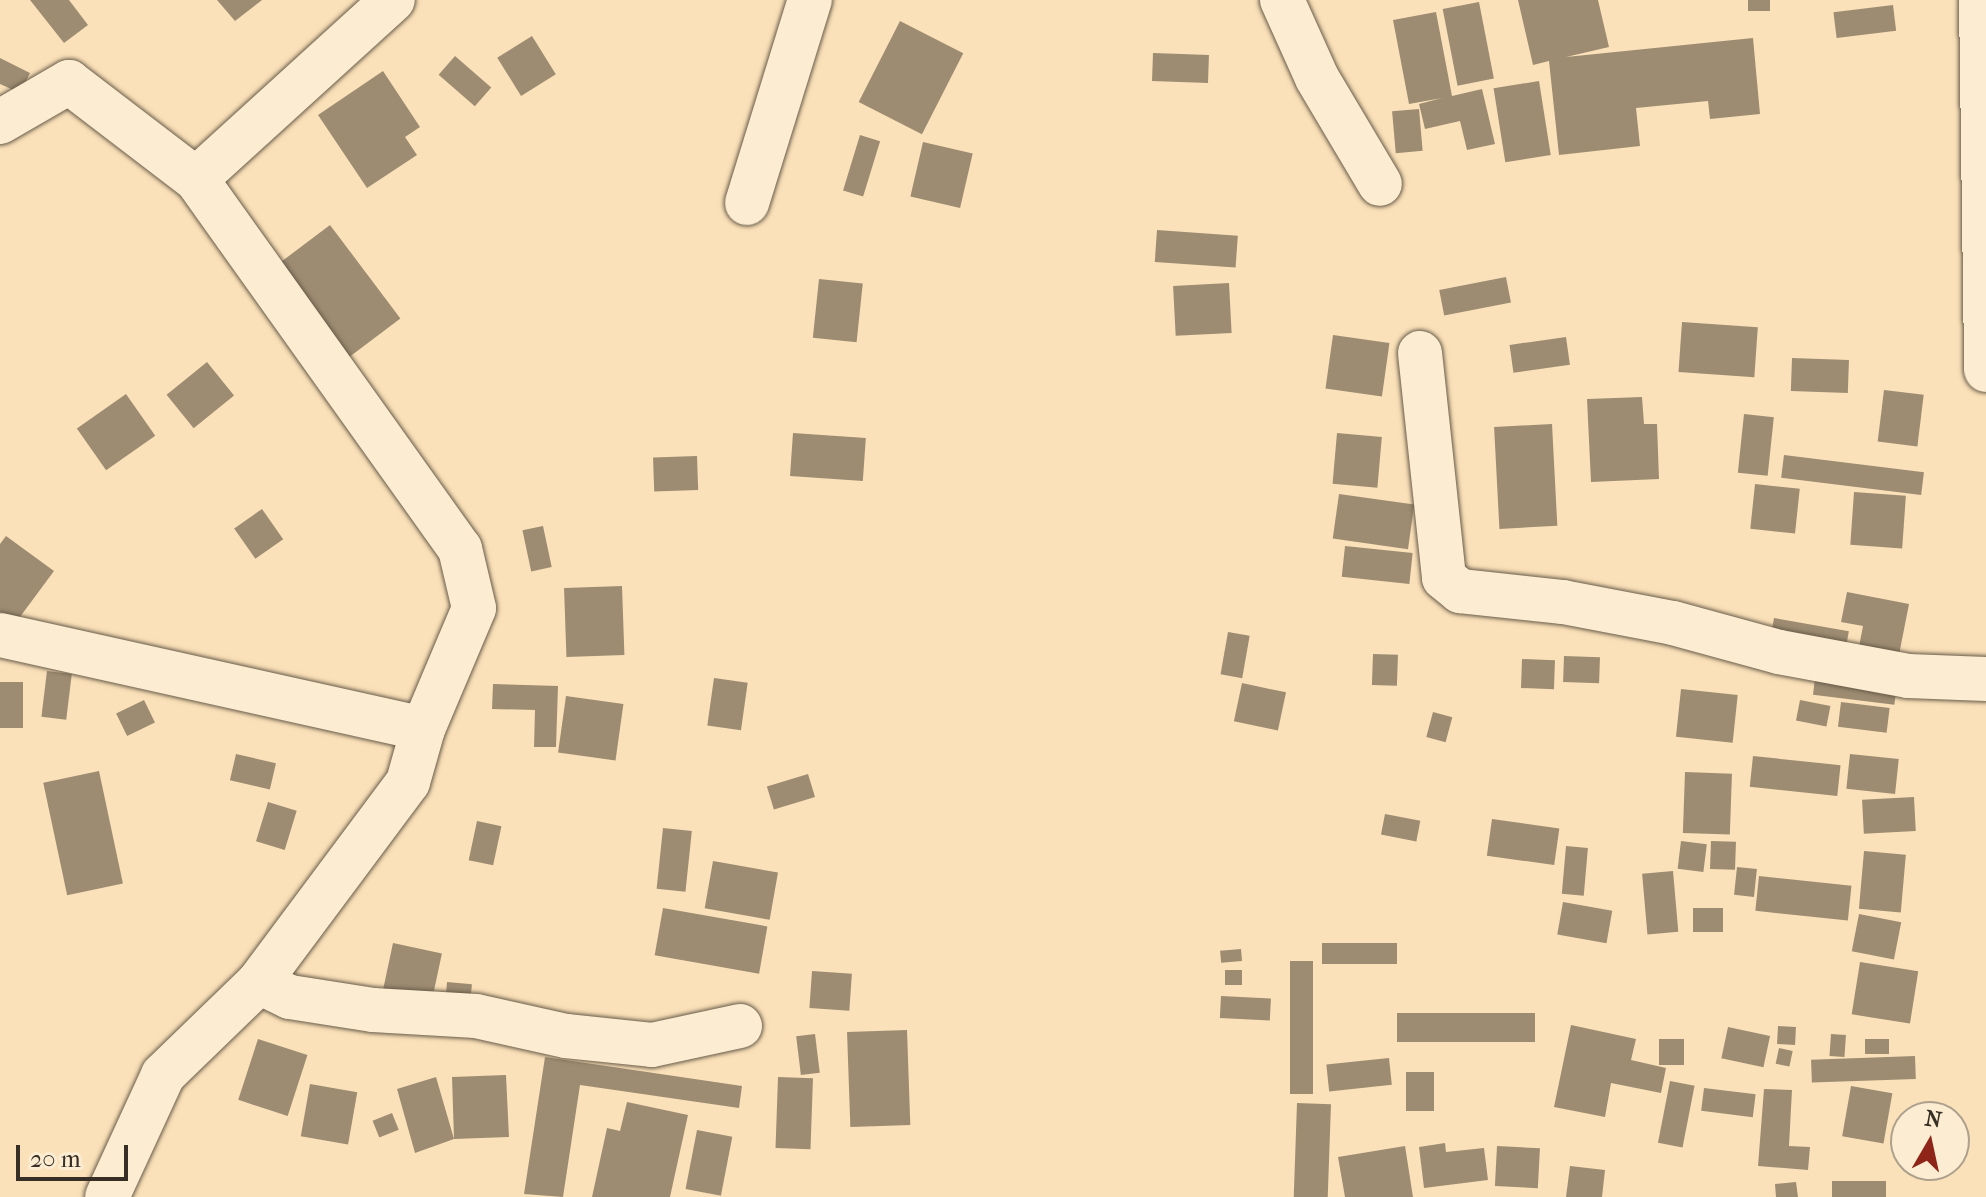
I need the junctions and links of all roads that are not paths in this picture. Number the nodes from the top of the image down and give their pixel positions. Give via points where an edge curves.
1 (393, 0) edge
2 (810, 0) edge
3 (1282, 0) edge
4 (1981, 0) edge
5 (0, 122) edge
6 (196, 179) junction
7 (1380, 184) dead end
8 (747, 203) dead end
9 (1420, 353) dead end
10 (1986, 370) edge
11 (0, 635) edge
12 (1986, 679) edge
13 (423, 729) junction
14 (259, 982) junction
15 (740, 1026) dead end
16 (107, 1197) edge

1 - 6 street
2 - 8 street
3 - 7 street via 1317,78
4 - 10 street
5 - 6 street via 69,82
6 - 13 street via 460,549 474,608
9 - 12 street via 1444,578 1460,591 1563,602 1908,676
11 - 13 street
13 - 14 street via 408,782
14 - 15 street via 290,997 373,1010 476,1016 566,1036 652,1045
14 - 16 street via 163,1075

